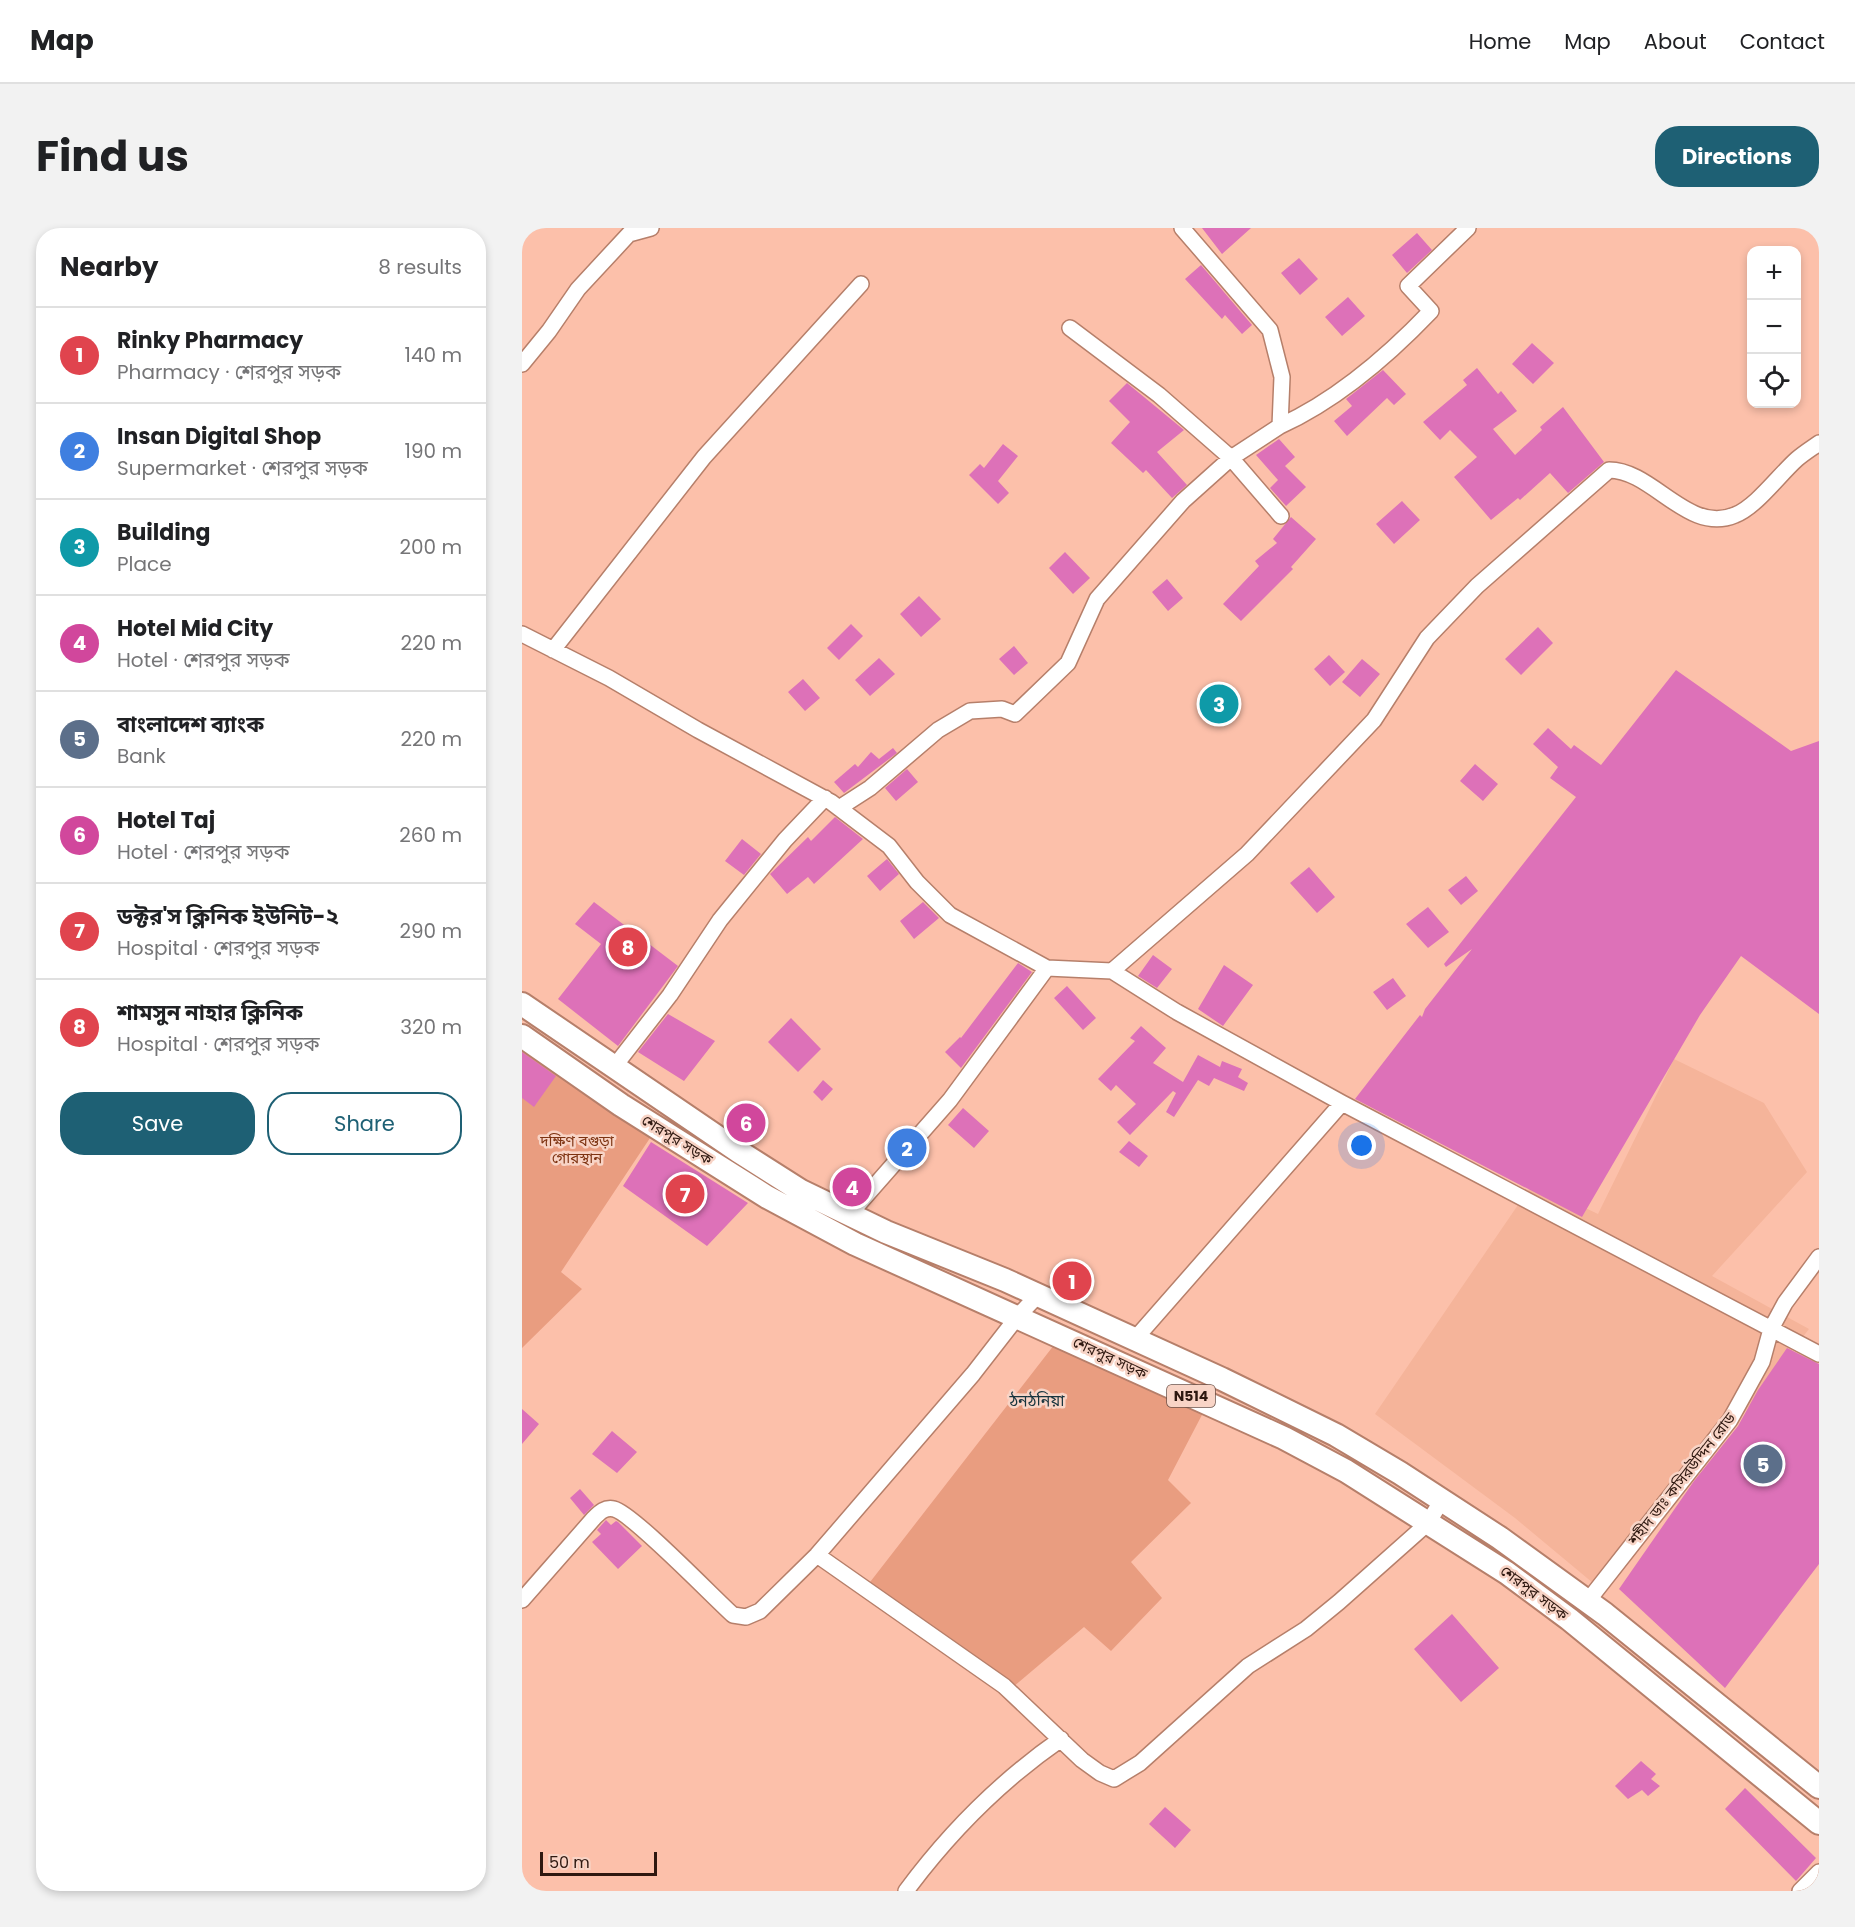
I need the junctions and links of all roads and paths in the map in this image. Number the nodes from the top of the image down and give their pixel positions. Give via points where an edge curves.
1 (651, 228) edge
2 (1182, 228) edge
3 (1468, 228) edge
4 (628, 231) edge
5 (861, 284) dead end
6 (1070, 328) dead end
7 (522, 364) edge
8 (1280, 426) junction
9 (1819, 443) edge
10 (1231, 458) junction
11 (1281, 516) dead end
12 (522, 634) edge
13 (552, 650) junction
14 (825, 798) junction
15 (839, 808) junction
16 (1047, 968) junction
17 (1112, 971) junction
18 (522, 1004) edge
19 (522, 1036) edge
20 (614, 1067) junction
21 (1342, 1103) junction
22 (849, 1215) junction
23 (1819, 1257) edge
24 (1038, 1296) junction
25 (1018, 1316) junction
26 (1771, 1329) junction
27 (1135, 1339) junction
28 (1819, 1354) edge
29 (1442, 1500) junction
30 (1428, 1523) junction
31 (817, 1555) junction
32 (522, 1600) edge
33 (1587, 1602) junction
34 (1061, 1739) junction
35 (1819, 1787) edge
36 (1819, 1823) edge
37 (1819, 1872) edge
38 (906, 1891) edge
39 (1800, 1891) edge

1 - 4 street
2 - 8 street via 1270,330 1282,377
3 - 8 street via 1408,286 1431,311 1395,348 1308,413
4 - 7 street
5 - 13 street via 704,456
6 - 10 street via 1159,395
8 - 10 street
9 - 17 street via 1736,515 1717,518 1692,513 1623,470 1609,470 1477,586 1427,638 1374,720 1247,854
10 - 11 street
10 - 15 street via 1183,501 1097,599 1068,663 1015,714 1002,709 970,711 938,730 870,788
12 - 13 street
13 - 14 street
14 - 15 street
14 - 20 street via 720,920 670,995
15 - 16 street via 889,846 950,915
16 - 17 street
16 - 22 street via 950,1100
17 - 21 street via 1177,1012
18 - 20 highway, শেরপুর সড়ক / N514
19 - 25 highway, শেরপুর সড়ক / N514 via 621,1105 767,1197 855,1244
20 - 22 highway, শেরপুর সড়ক / N514 via 801,1191
21 - 26 street
21 - 27 street
22 - 24 highway, শেরপুর সড়ক / N514
23 - 26 street, শহীদ ডাঃ কসিরউদ্দিন রোড
24 - 25 street
24 - 27 highway, শেরপুর সড়ক / N514
25 - 30 highway, শেরপুর সড়ক / N514 via 1284,1438 1346,1471
25 - 31 street via 966,1383
26 - 28 street
26 - 33 street, শহীদ ডাঃ কসিরউদ্দিন রোড via 1762,1362 1730,1420
27 - 29 highway, শেরপুর সড়ক / N514 via 1336,1435
29 - 30 street
29 - 33 highway, শেরপুর সড়ক / N514
30 - 34 street via 1306,1629 1248,1666 1122,1776 1114,1779 1100,1773
30 - 36 highway, শেরপুর সড়ক / N514 via 1479,1552 1569,1619
31 - 32 street via 760,1611 746,1617 733,1615 635,1522 613,1509 604,1509
31 - 34 street via 1004,1686
33 - 35 highway, শেরপুর সড়ক / N514
34 - 38 street via 1012,1776 951,1835
37 - 39 street

